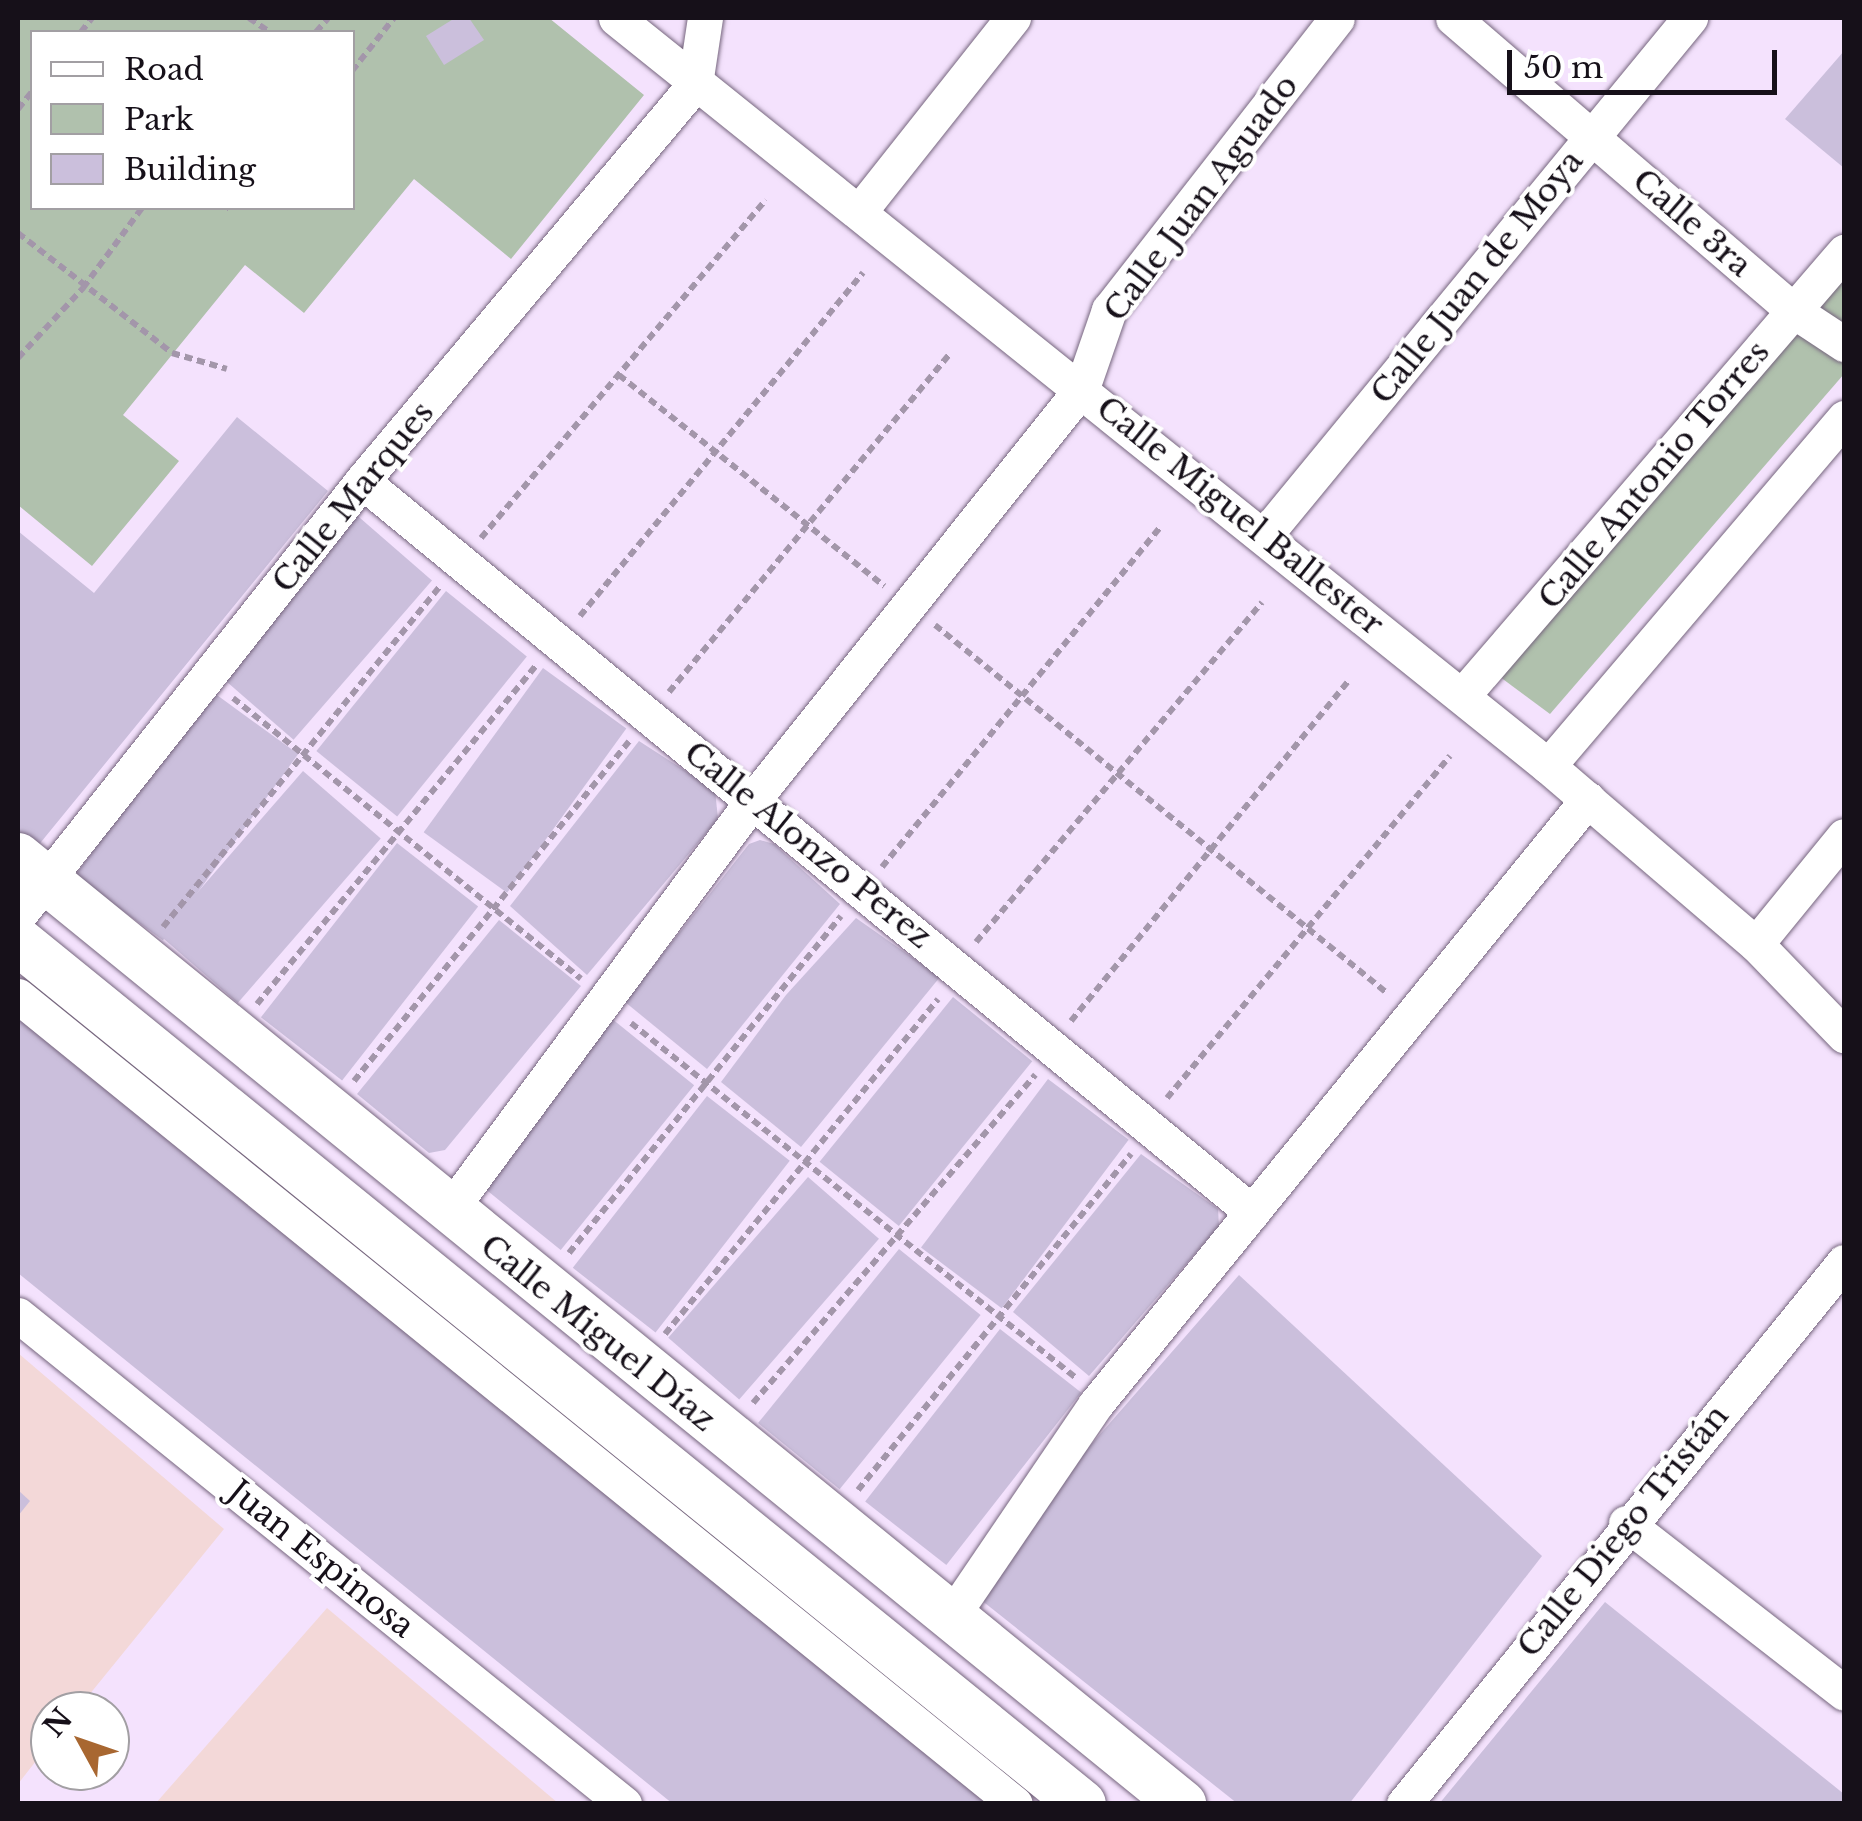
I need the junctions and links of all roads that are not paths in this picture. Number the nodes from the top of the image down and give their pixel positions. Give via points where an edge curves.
1 (616, 18) edge
2 (705, 18) edge
3 (1013, 18) edge
4 (1337, 18) edge
5 (1454, 18) edge
6 (1690, 18) edge
7 (695, 84) junction
8 (1592, 136) junction
9 (860, 212) junction
10 (1844, 252) edge
11 (1794, 311) junction
12 (1844, 344) edge
13 (1082, 388) junction
14 (1844, 418) edge
15 (362, 481) junction
16 (1264, 536) junction
17 (1462, 696) junction
18 (1548, 766) junction
19 (1588, 799) junction
20 (753, 800) junction
21 (1844, 836) edge
22 (27, 885) edge
23 (18, 941) edge
24 (1756, 944) junction
25 (18, 996) edge
26 (1844, 1036) edge
27 (448, 1212) junction
28 (1252, 1212) junction
29 (1844, 1262) edge
30 (18, 1315) edge
31 (1626, 1523) junction
32 (951, 1617) junction
33 (1844, 1693) edge
34 (624, 1804) edge
35 (1015, 1804) edge
36 (1082, 1804) edge
37 (1182, 1804) edge
38 (1404, 1804) edge

1 - 7 street, Calle Miguel Ballester
2 - 7 street
3 - 9 street
4 - 13 street, Calle Juan Aguado via 1109,310
5 - 8 street, Calle 3ra
6 - 8 street, Calle Juan de Moya
7 - 9 street, Calle Miguel Ballester
7 - 15 street, Calle Marques
8 - 11 street, Calle 3ra
8 - 16 street, Calle Juan de Moya
9 - 13 street, Calle Miguel Ballester
10 - 11 street, Calle Antonio Torres
11 - 12 street, Calle 3ra
11 - 17 street, Calle Antonio Torres
13 - 16 street, Calle Miguel Ballester
13 - 20 street, Calle Juan Aguado
14 - 18 street
15 - 20 street, Calle Alonzo Perez
15 - 22 street, Calle Marques
16 - 17 street, Calle Miguel Ballester
17 - 18 street, Calle Miguel Ballester
18 - 19 street, Calle Miguel Ballester
19 - 24 street, Calle Miguel Ballester
19 - 28 street
20 - 27 street, Calle Juan Aguado
20 - 28 street, Calle Alonzo Perez
21 - 24 street
22 - 27 street, Calle Miguel Díaz
23 - 36 street, Calle Miguel Díaz
24 - 26 street, Calle Miguel Ballester
25 - 35 street
27 - 32 street, Calle Miguel Díaz
28 - 32 street via 1095,1405
29 - 31 street, Calle Diego Tristán
30 - 34 street, Juan Espinosa
31 - 33 street
31 - 38 street, Calle Diego Tristán
32 - 37 street, Calle Miguel Díaz

